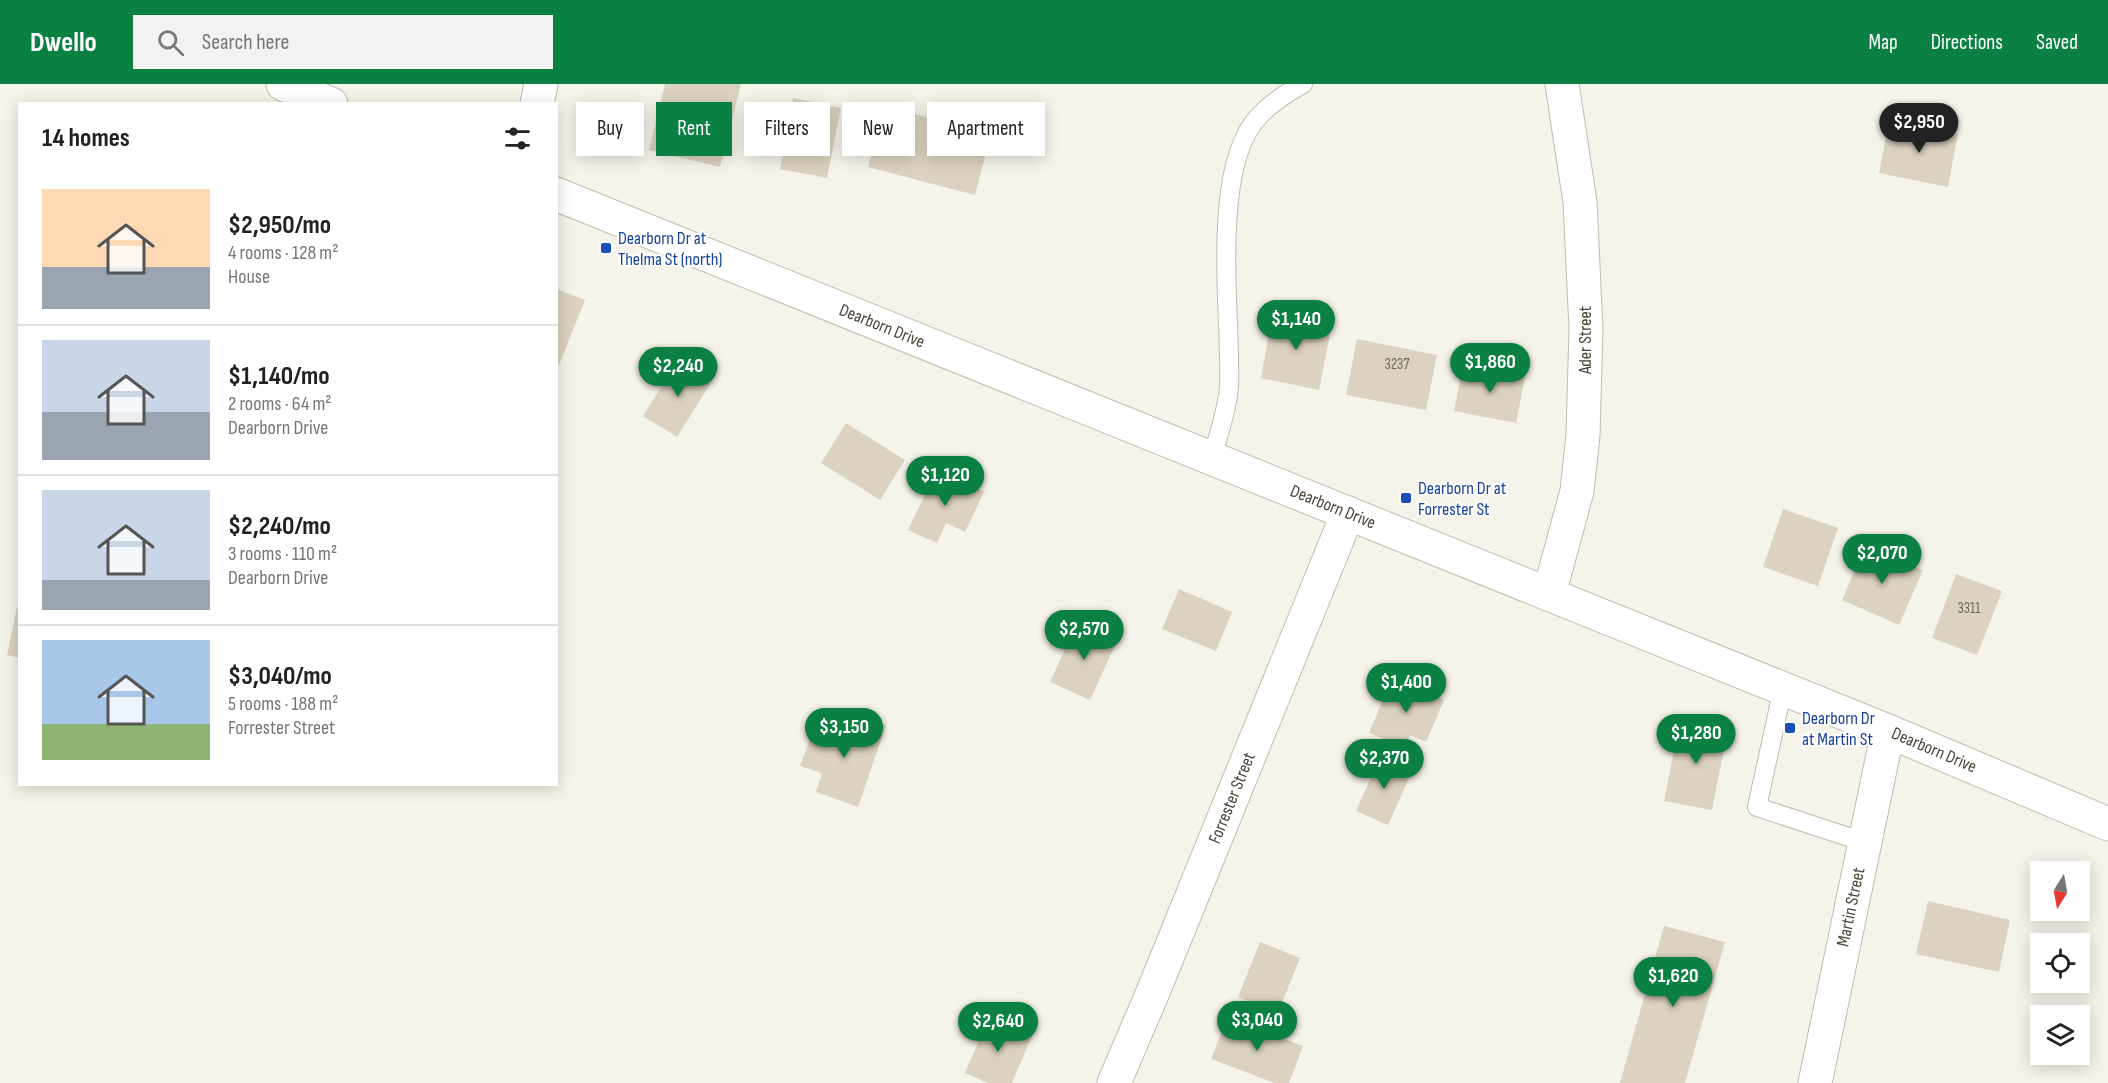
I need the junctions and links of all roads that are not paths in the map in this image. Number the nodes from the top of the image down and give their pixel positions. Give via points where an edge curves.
1 (283, 84) edge
2 (541, 84) edge
3 (1303, 84) edge
4 (1562, 84) edge
5 (326, 102) edge
6 (537, 102) edge
7 (558, 195) edge
8 (1212, 458) junction
9 (1348, 513) junction
10 (1549, 594) junction
11 (1783, 688) junction
12 (1888, 731) junction
13 (2108, 824) edge
14 (1864, 842) junction
15 (1114, 1083) edge
16 (1815, 1083) edge

1 - 5 street
2 - 6 street
3 - 8 lane via 1284,94 1258,117 1242,144 1234,171 1227,229 1228,390
4 - 10 street, Ader Street via 1580,202 1586,329 1577,491
7 - 8 street, Dearborn Drive
8 - 9 street, Dearborn Drive
9 - 10 street, Dearborn Drive
9 - 15 street, Forrester Street
10 - 11 street, Dearborn Drive
11 - 12 street, Dearborn Drive
11 - 14 lane via 1757,807
12 - 13 street, Dearborn Drive
12 - 14 street, Martin Street
14 - 16 street, Martin Street

